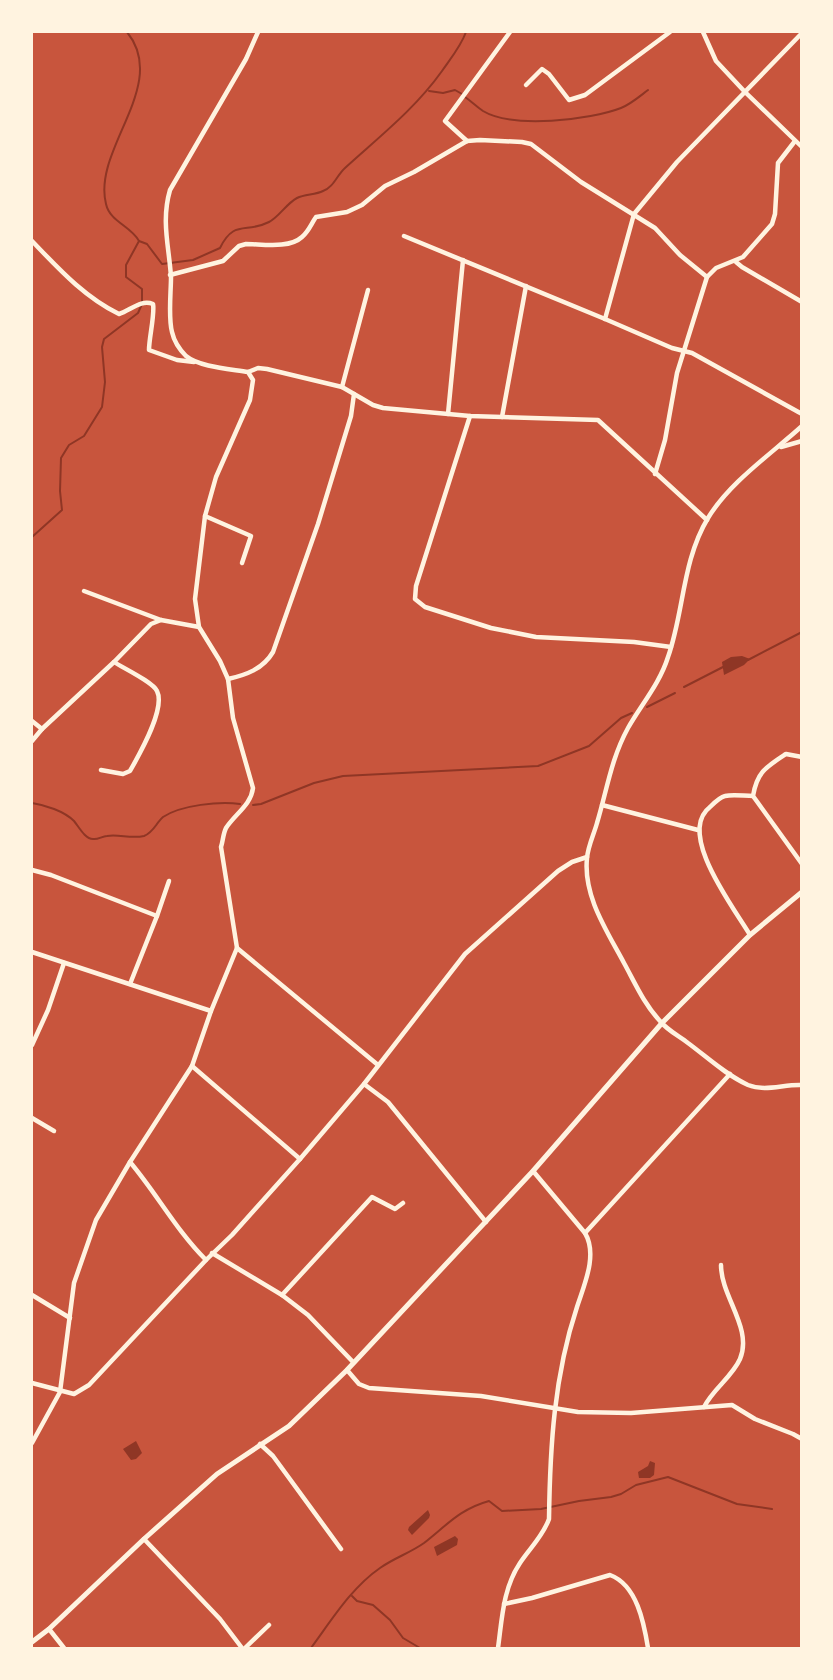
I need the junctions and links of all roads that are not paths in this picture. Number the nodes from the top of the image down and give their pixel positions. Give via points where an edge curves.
1 (258, 32) edge
2 (510, 32) edge
3 (670, 32) edge
4 (703, 32) edge
5 (801, 33) edge
6 (526, 85) dead end
7 (745, 92) junction
8 (467, 141) junction
9 (795, 141) junction
10 (801, 147) edge
11 (634, 214) junction
12 (404, 236) dead end
13 (32, 241) edge
14 (464, 260) junction
15 (736, 262) junction
16 (170, 272) junction
17 (707, 278) junction
18 (526, 286) junction
19 (368, 290) dead end
20 (801, 302) edge
21 (605, 319) junction
22 (684, 352) junction
23 (198, 362) junction
24 (248, 372) junction
25 (342, 387) junction
26 (354, 394) junction
27 (448, 414) junction
28 (801, 414) edge
29 (470, 416) junction
30 (502, 417) junction
31 (801, 426) edge
32 (801, 441) edge
33 (777, 448) junction
34 (656, 474) junction
35 (205, 516) junction
36 (707, 520) junction
37 (242, 563) dead end
38 (84, 591) dead end
39 (160, 620) junction
40 (199, 627) junction
41 (671, 647) junction
42 (114, 662) junction
43 (228, 680) junction
44 (32, 721) edge
45 (42, 729) junction
46 (32, 741) edge
47 (801, 757) edge
48 (101, 770) dead end
49 (753, 796) junction
50 (602, 805) junction
51 (698, 830) junction
52 (587, 857) junction
53 (801, 864) edge
54 (32, 870) edge
55 (169, 881) dead end
56 (801, 892) edge
57 (157, 916) junction
58 (750, 935) junction
59 (237, 948) junction
60 (32, 952) edge
61 (64, 963) junction
62 (130, 984) junction
63 (211, 1011) junction
64 (662, 1023) junction
65 (32, 1045) edge
66 (378, 1065) junction
67 (192, 1066) junction
68 (730, 1074) junction
69 (364, 1084) junction
70 (801, 1085) edge
71 (33, 1119) edge
72 (32, 1128) edge
73 (54, 1131) dead end
74 (300, 1159) junction
75 (130, 1162) junction
76 (533, 1171) junction
77 (403, 1203) dead end
78 (486, 1222) junction
79 (585, 1233) junction
80 (212, 1253) junction
81 (206, 1260) junction
82 (721, 1265) dead end
83 (32, 1295) edge
84 (282, 1295) junction
85 (70, 1318) junction
86 (353, 1362) junction
87 (347, 1370) junction
88 (32, 1383) edge
89 (60, 1392) junction
90 (704, 1407) junction
91 (554, 1408) junction
92 (801, 1439) edge
93 (32, 1443) edge
94 (260, 1444) junction
95 (144, 1539) junction
96 (341, 1549) dead end
97 (504, 1604) junction
98 (269, 1625) dead end
99 (48, 1629) junction
100 (32, 1642) edge
101 (64, 1648) edge
102 (243, 1648) edge
103 (498, 1648) edge
104 (648, 1648) edge

1 - 16 street via 170,190 165,207
2 - 8 street via 445,121
3 - 6 street via 585,95 569,100 542,69
4 - 7 street via 716,61
5 - 7 street
7 - 9 street
7 - 11 street via 677,162
8 - 11 street via 531,144 581,182
8 - 16 street via 385,186 362,206 316,217 300,239 290,243 246,244 223,261
9 - 10 street
9 - 15 street via 778,163 772,224
11 - 17 street via 655,228
11 - 21 street
12 - 14 street
13 - 23 street via 81,289 112,311 119,314 139,303 153,304 149,350 177,360
14 - 18 street
14 - 27 street
15 - 17 street via 716,268
15 - 20 street
16 - 23 street via 172,332 180,349
17 - 22 street
18 - 21 street
18 - 30 street
19 - 25 street
21 - 22 street
22 - 28 street
22 - 34 street
23 - 24 street
24 - 25 street via 267,369
24 - 35 street via 253,381 250,400 216,477
25 - 26 street
26 - 27 street via 382,408
26 - 43 street via 321,514 273,652 260,667
27 - 29 street
29 - 30 street
29 - 41 street via 415,598 425,607 536,638
30 - 34 street via 598,420
31 - 33 street
32 - 33 street
33 - 36 street via 732,488
34 - 36 street
35 - 37 street via 251,536
35 - 40 street via 195,599
36 - 41 street via 686,573
38 - 39 street
39 - 40 street
39 - 42 street via 151,624
40 - 43 street
41 - 50 street via 661,676 617,750
42 - 45 street
42 - 48 street via 154,687 159,700 154,722 130,771 123,774
43 - 59 street via 233,718 253,788 248,802 225,831 222,847
44 - 45 street
45 - 46 street
47 - 49 street via 786,754 765,767 755,781
49 - 51 street via 723,796 704,811
49 - 53 street
50 - 51 street
50 - 52 street
51 - 58 street via 708,864
52 - 64 street via 587,879 599,916 647,1006
52 - 66 street via 558,871 465,954
54 - 57 street
55 - 57 street
56 - 58 street
57 - 62 street
58 - 64 street
59 - 63 street
59 - 66 street
60 - 61 street
61 - 62 street
61 - 65 street
62 - 63 street
63 - 67 street
64 - 68 street
64 - 76 street
66 - 69 street
67 - 74 street
67 - 75 street
68 - 70 street via 762,1088
68 - 79 street
69 - 74 street
69 - 78 street via 388,1102
71 - 72 street
71 - 73 street
74 - 80 street
75 - 81 street
75 - 85 street via 96,1220 84,1251 74,1283
76 - 78 street
76 - 79 street
77 - 84 street via 395,1209 372,1197
78 - 86 street
79 - 91 street via 590,1262 564,1352
80 - 81 street
80 - 84 street
81 - 89 street via 89,1384 74,1394
82 - 90 street via 722,1281 741,1330 743,1350
83 - 85 street
84 - 86 street via 308,1315
85 - 89 street
86 - 87 street
87 - 91 street via 369,1389 481,1396
87 - 94 street via 294,1422
88 - 89 street
89 - 93 street
90 - 91 street via 631,1413
90 - 92 street via 732,1405
91 - 97 street via 549,1520 519,1564
94 - 95 street via 218,1474
94 - 96 street
95 - 99 street
95 - 102 street
97 - 103 street
97 - 104 street via 610,1575 623,1580 635,1601
98 - 102 street
99 - 100 street
99 - 101 street

